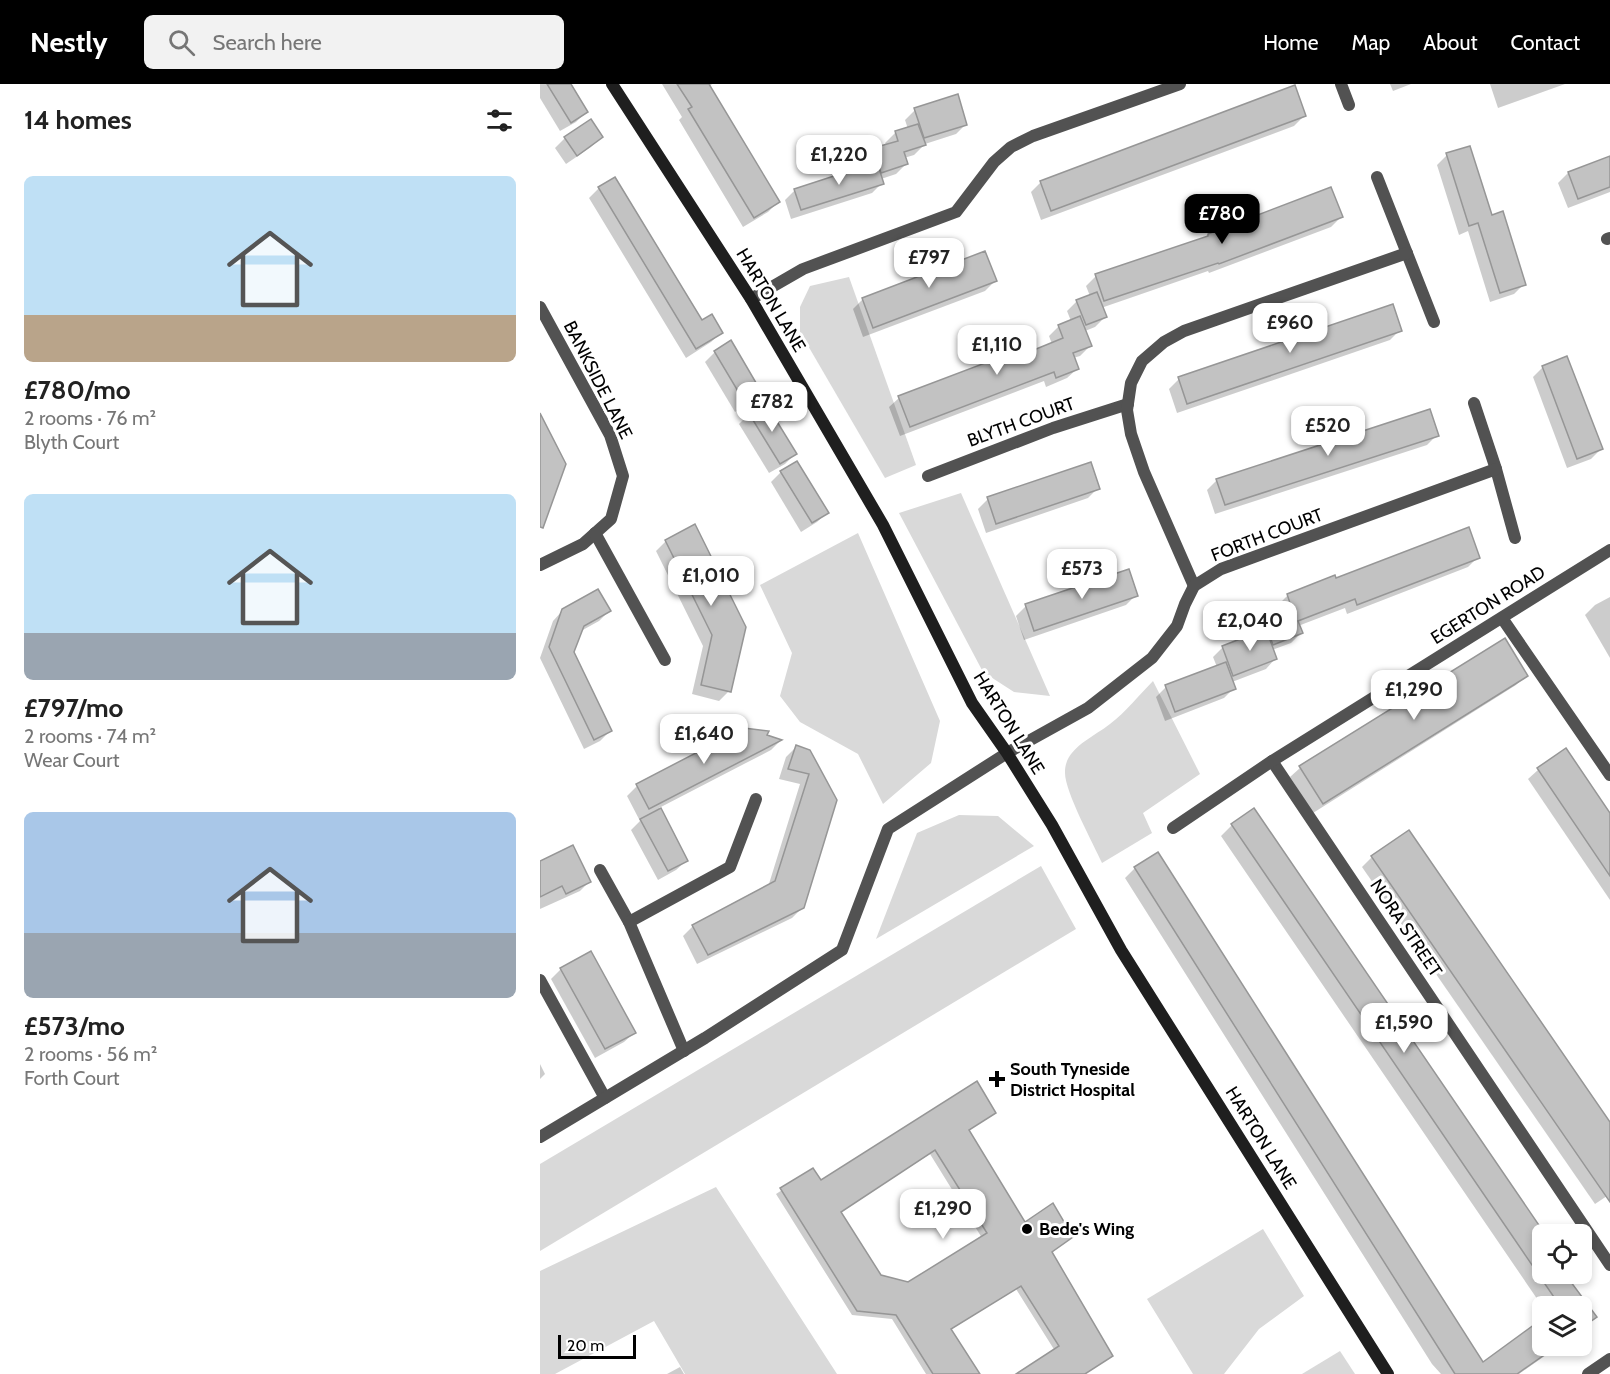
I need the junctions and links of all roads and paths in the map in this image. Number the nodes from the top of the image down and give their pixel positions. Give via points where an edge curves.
1 (612, 84) edge
2 (1180, 84) edge
3 (1341, 84) edge
4 (1349, 105) dead end
5 (1377, 177) dead end
6 (1407, 253) junction
7 (751, 299) junction
8 (540, 307) edge
9 (1434, 322) dead end
10 (1474, 403) dead end
11 (1128, 404) junction
12 (1496, 469) junction
13 (928, 476) dead end
14 (595, 534) junction
15 (1515, 538) dead end
16 (1610, 550) edge
17 (540, 565) edge
18 (1194, 586) junction
19 (1502, 618) junction
20 (665, 660) dead end
21 (1007, 753) junction
22 (1272, 761) junction
23 (1610, 776) edge
24 (756, 799) dead end
25 (1173, 828) dead end
26 (600, 870) dead end
27 (629, 922) junction
28 (540, 980) edge
29 (684, 1052) junction
30 (605, 1098) junction
31 (540, 1137) edge
32 (1610, 1265) edge
33 (1610, 1359) edge
34 (1388, 1374) edge
35 (1588, 1374) edge

1 - 7 street, HARTON LANE
2 - 7 street via 1011,147 994,162 956,212 803,269
3 - 4 street
5 - 6 street
6 - 9 street
6 - 11 street via 1184,331 1142,361 1131,383
7 - 21 street, HARTON LANE via 883,525 972,703
8 - 14 street, BANKSIDE LANE via 610,435 623,476 611,519
10 - 12 street
11 - 13 street, BLYTH COURT
11 - 18 street via 1131,434 1141,462
12 - 15 street
12 - 18 street, FORTH COURT via 1221,569
14 - 17 street, BANKSIDE LANE
14 - 20 street
16 - 19 street, EGERTON ROAD
18 - 21 street via 1177,626 1152,657 1088,708
19 - 22 street, EGERTON ROAD
19 - 23 street
21 - 29 street via 888,829 842,950
21 - 34 street, HARTON LANE via 1121,950
22 - 25 street, EGERTON ROAD
22 - 32 street, NORA STREET
24 - 27 street via 730,867
26 - 27 street
27 - 29 street
28 - 30 street
29 - 30 street
30 - 31 street
33 - 35 street

